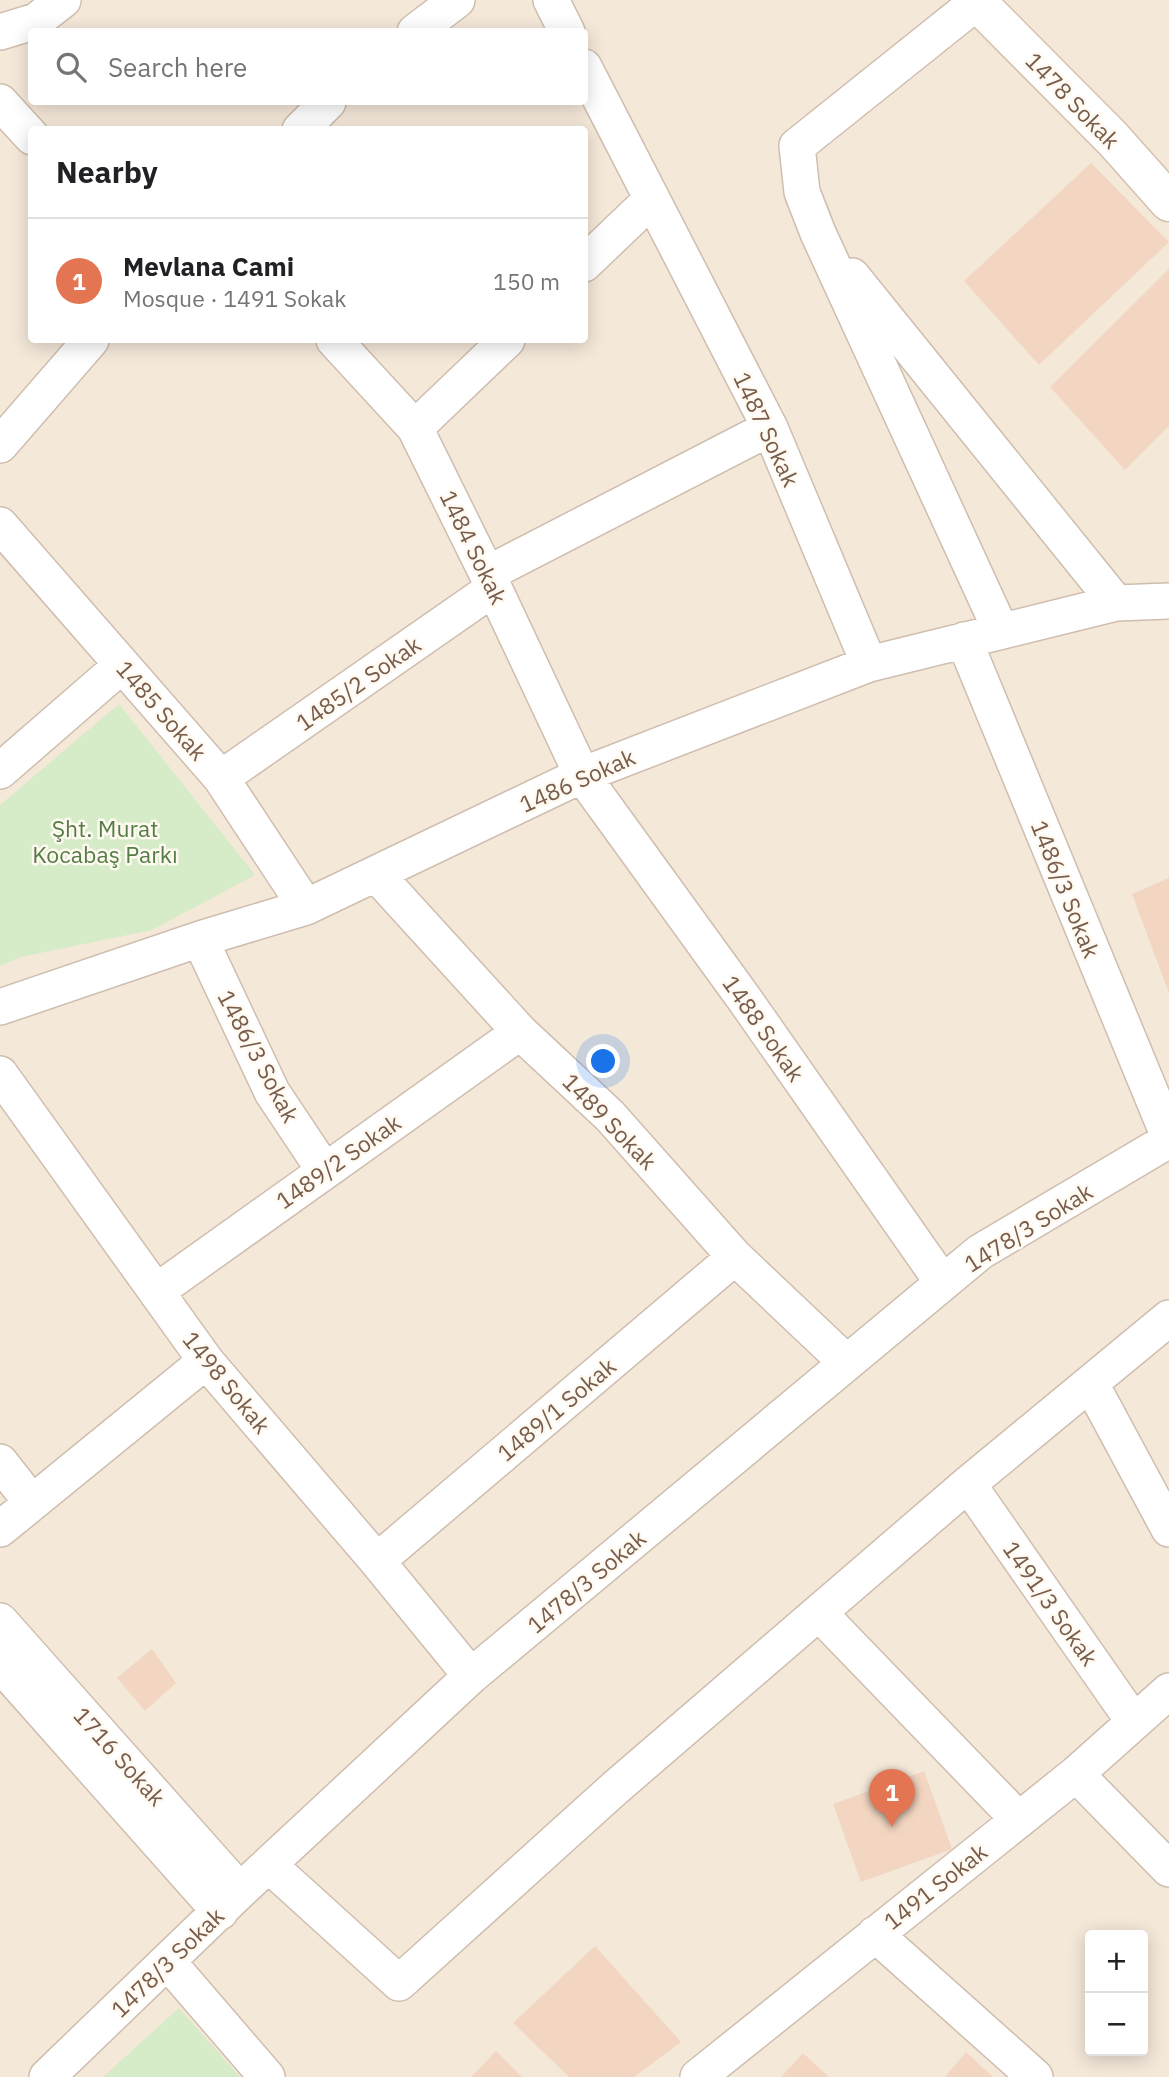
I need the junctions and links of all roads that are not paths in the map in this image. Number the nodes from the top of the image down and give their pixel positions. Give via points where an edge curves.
1 (62, 0) edge
2 (457, 0) edge
3 (551, 0) edge
4 (976, 1) edge
5 (420, 28) edge
6 (565, 28) edge
7 (0, 32) edge
8 (588, 75) edge
9 (0, 102) edge
10 (325, 105) edge
11 (304, 126) edge
12 (28, 133) edge
13 (652, 199) junction
14 (1169, 202) edge
15 (818, 233) junction
16 (588, 260) edge
17 (88, 343) edge
18 (337, 343) edge
19 (504, 343) edge
20 (415, 428) junction
21 (770, 428) junction
22 (0, 446) edge
23 (0, 525) edge
24 (491, 581) junction
25 (1169, 601) edge
26 (1116, 603) junction
27 (1002, 631) junction
28 (964, 640) junction
29 (869, 664) junction
30 (122, 665) junction
31 (0, 771) edge
32 (582, 775) junction
33 (221, 778) junction
34 (376, 874) junction
35 (306, 907) junction
36 (200, 939) junction
37 (0, 1007) edge
38 (520, 1032) junction
39 (0, 1074) edge
40 (1169, 1138) edge
41 (324, 1170) junction
42 (735, 1257) junction
43 (943, 1283) junction
44 (157, 1291) junction
45 (1169, 1318) edge
46 (206, 1361) junction
47 (847, 1363) junction
48 (1091, 1384) junction
49 (0, 1462) edge
50 (968, 1484) junction
51 (32, 1503) junction
52 (0, 1529) edge
53 (1169, 1530) edge
54 (377, 1561) junction
55 (819, 1613) junction
56 (0, 1621) edge
57 (0, 1664) edge
58 (471, 1676) junction
59 (1169, 1691) edge
60 (1134, 1722) junction
61 (1076, 1774) junction
62 (1019, 1820) junction
63 (268, 1865) junction
64 (1169, 1869) edge
65 (230, 1901) junction
66 (875, 1934) junction
67 (168, 1962) junction
68 (47, 2077) edge
69 (267, 2077) edge
70 (698, 2077) edge
71 (1035, 2077) edge

1 - 7 street via 36,21
2 - 5 street
3 - 6 street
4 - 14 street, 1478 Sokak
4 - 15 street via 797,146 802,192
8 - 13 street, 1487 Sokak
9 - 12 street
10 - 11 street
13 - 16 street
13 - 21 street, 1487 Sokak
15 - 26 street
15 - 27 street
17 - 22 street
18 - 20 street, 1484 Sokak
19 - 20 street
20 - 24 street, 1484 Sokak
21 - 24 street, 1485/2 Sokak
21 - 29 street, 1487 Sokak
23 - 30 street, 1485 Sokak
24 - 32 street, 1484 Sokak
24 - 33 street, 1485/2 Sokak
25 - 26 street, 1486 Sokak
26 - 27 street, 1486 Sokak
27 - 28 street, 1486 Sokak
28 - 29 street, 1486 Sokak
28 - 40 street, 1486/3 Sokak
29 - 32 street, 1486 Sokak
30 - 31 street
30 - 33 street, 1485 Sokak
32 - 34 street, 1486 Sokak
32 - 43 street, 1488 Sokak
33 - 35 street, 1485 Sokak
34 - 35 street, 1486 Sokak
34 - 38 street, 1489 Sokak
35 - 36 street, 1486 Sokak
36 - 37 street, 1486 Sokak
36 - 41 street, 1486/3 Sokak via 272,1092
38 - 41 street, 1489/2 Sokak
38 - 42 street, 1489 Sokak via 610,1116
39 - 44 street, 1498 Sokak
40 - 43 street, 1478/3 Sokak via 980,1252
41 - 44 street, 1489/2 Sokak
42 - 47 street, 1489 Sokak
42 - 54 street, 1489/1 Sokak
43 - 47 street, 1478/3 Sokak
44 - 46 street, 1498 Sokak
45 - 48 street
46 - 51 street
46 - 54 street, 1498 Sokak
47 - 58 street, 1478/3 Sokak
48 - 50 street
48 - 53 street
49 - 51 street
50 - 55 street
50 - 60 street, 1491/3 Sokak
51 - 52 street
54 - 58 street, 1498 Sokak
55 - 62 street
55 - 63 street via 399,1983
56 - 65 street, 1716 Sokak
57 - 65 street, 1716 Sokak
58 - 63 street, 1478/3 Sokak
59 - 60 street, 1491 Sokak
60 - 61 street, 1491 Sokak
61 - 62 street, 1491 Sokak
61 - 64 street
62 - 66 street, 1491 Sokak
63 - 65 street, 1478/3 Sokak
65 - 67 street, 1478/3 Sokak
66 - 70 street, 1491 Sokak
66 - 71 street
67 - 68 street, 1478/3 Sokak
67 - 69 street

